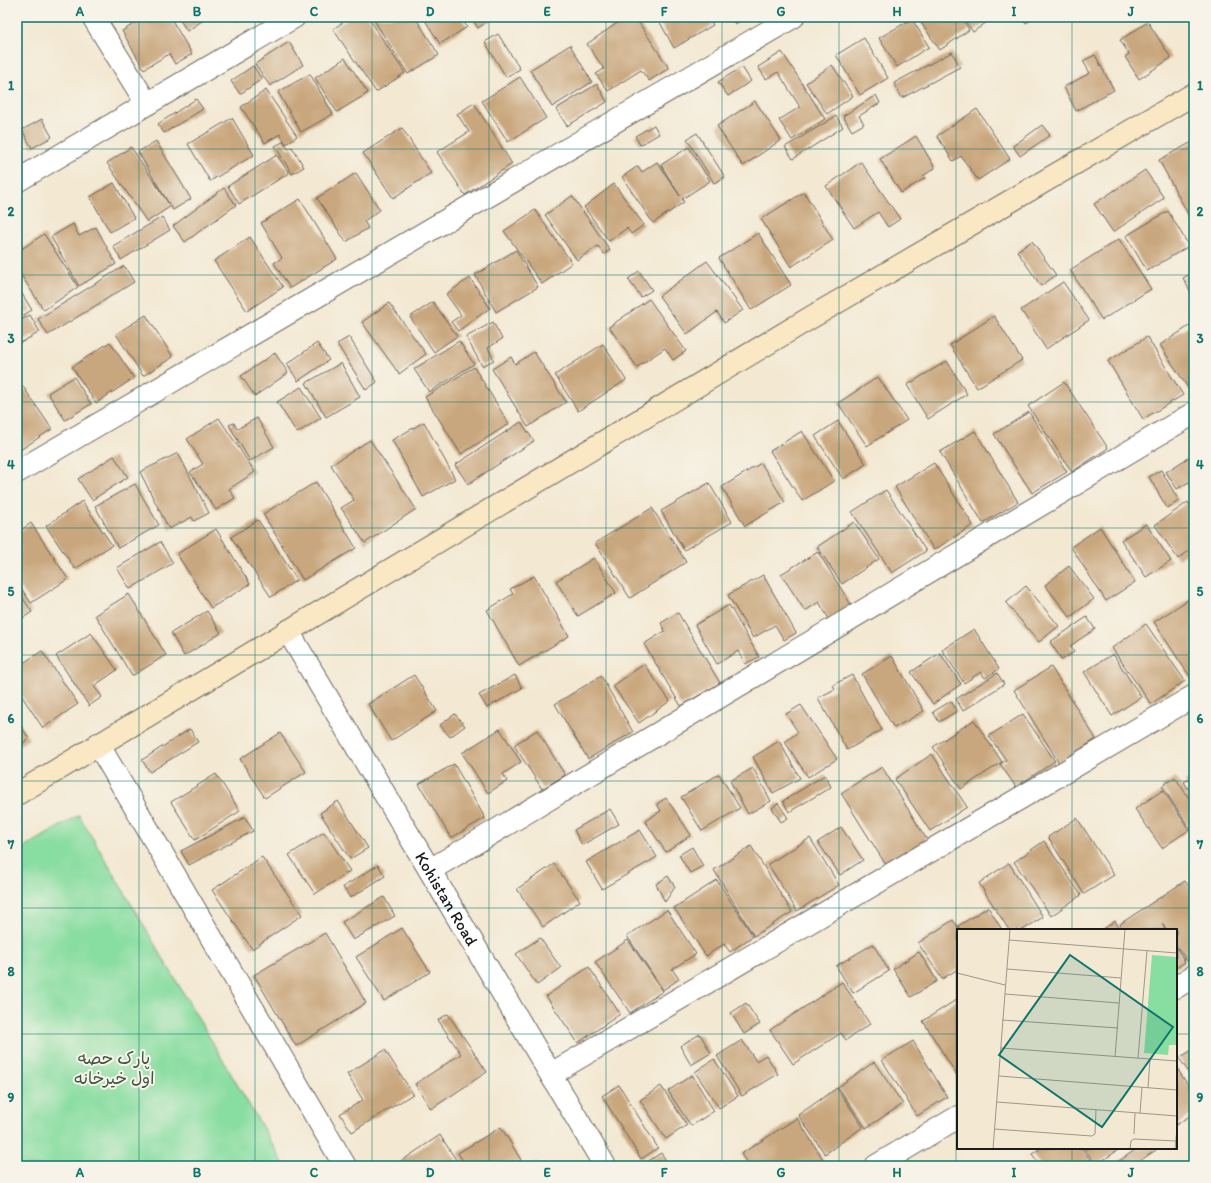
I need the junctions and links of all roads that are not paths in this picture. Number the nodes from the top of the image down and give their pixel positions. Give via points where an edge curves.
1 (93, 17) edge
2 (294, 17) edge
3 (793, 17) edge
4 (1194, 94) edge
5 (147, 104) junction
6 (17, 181) edge
7 (1194, 413) edge
8 (17, 472) edge
9 (288, 631) junction
10 (1194, 696) edge
11 (98, 744) junction
12 (17, 794) edge
13 (430, 870) junction
14 (1194, 976) edge
15 (1177, 986) edge
16 (551, 1074) junction
17 (957, 1118) edge
18 (344, 1166) edge
19 (605, 1166) edge
20 (876, 1166) edge

1 - 5 street
2 - 5 street
3 - 8 street
4 - 9 street via 810,318
5 - 6 street
7 - 13 street
9 - 11 street
9 - 13 street, Kohistan Road
10 - 16 street
11 - 12 street
11 - 18 street
13 - 16 street, Kohistan Road
14 - 15 street
16 - 19 street, Kohistan Road
17 - 20 street

